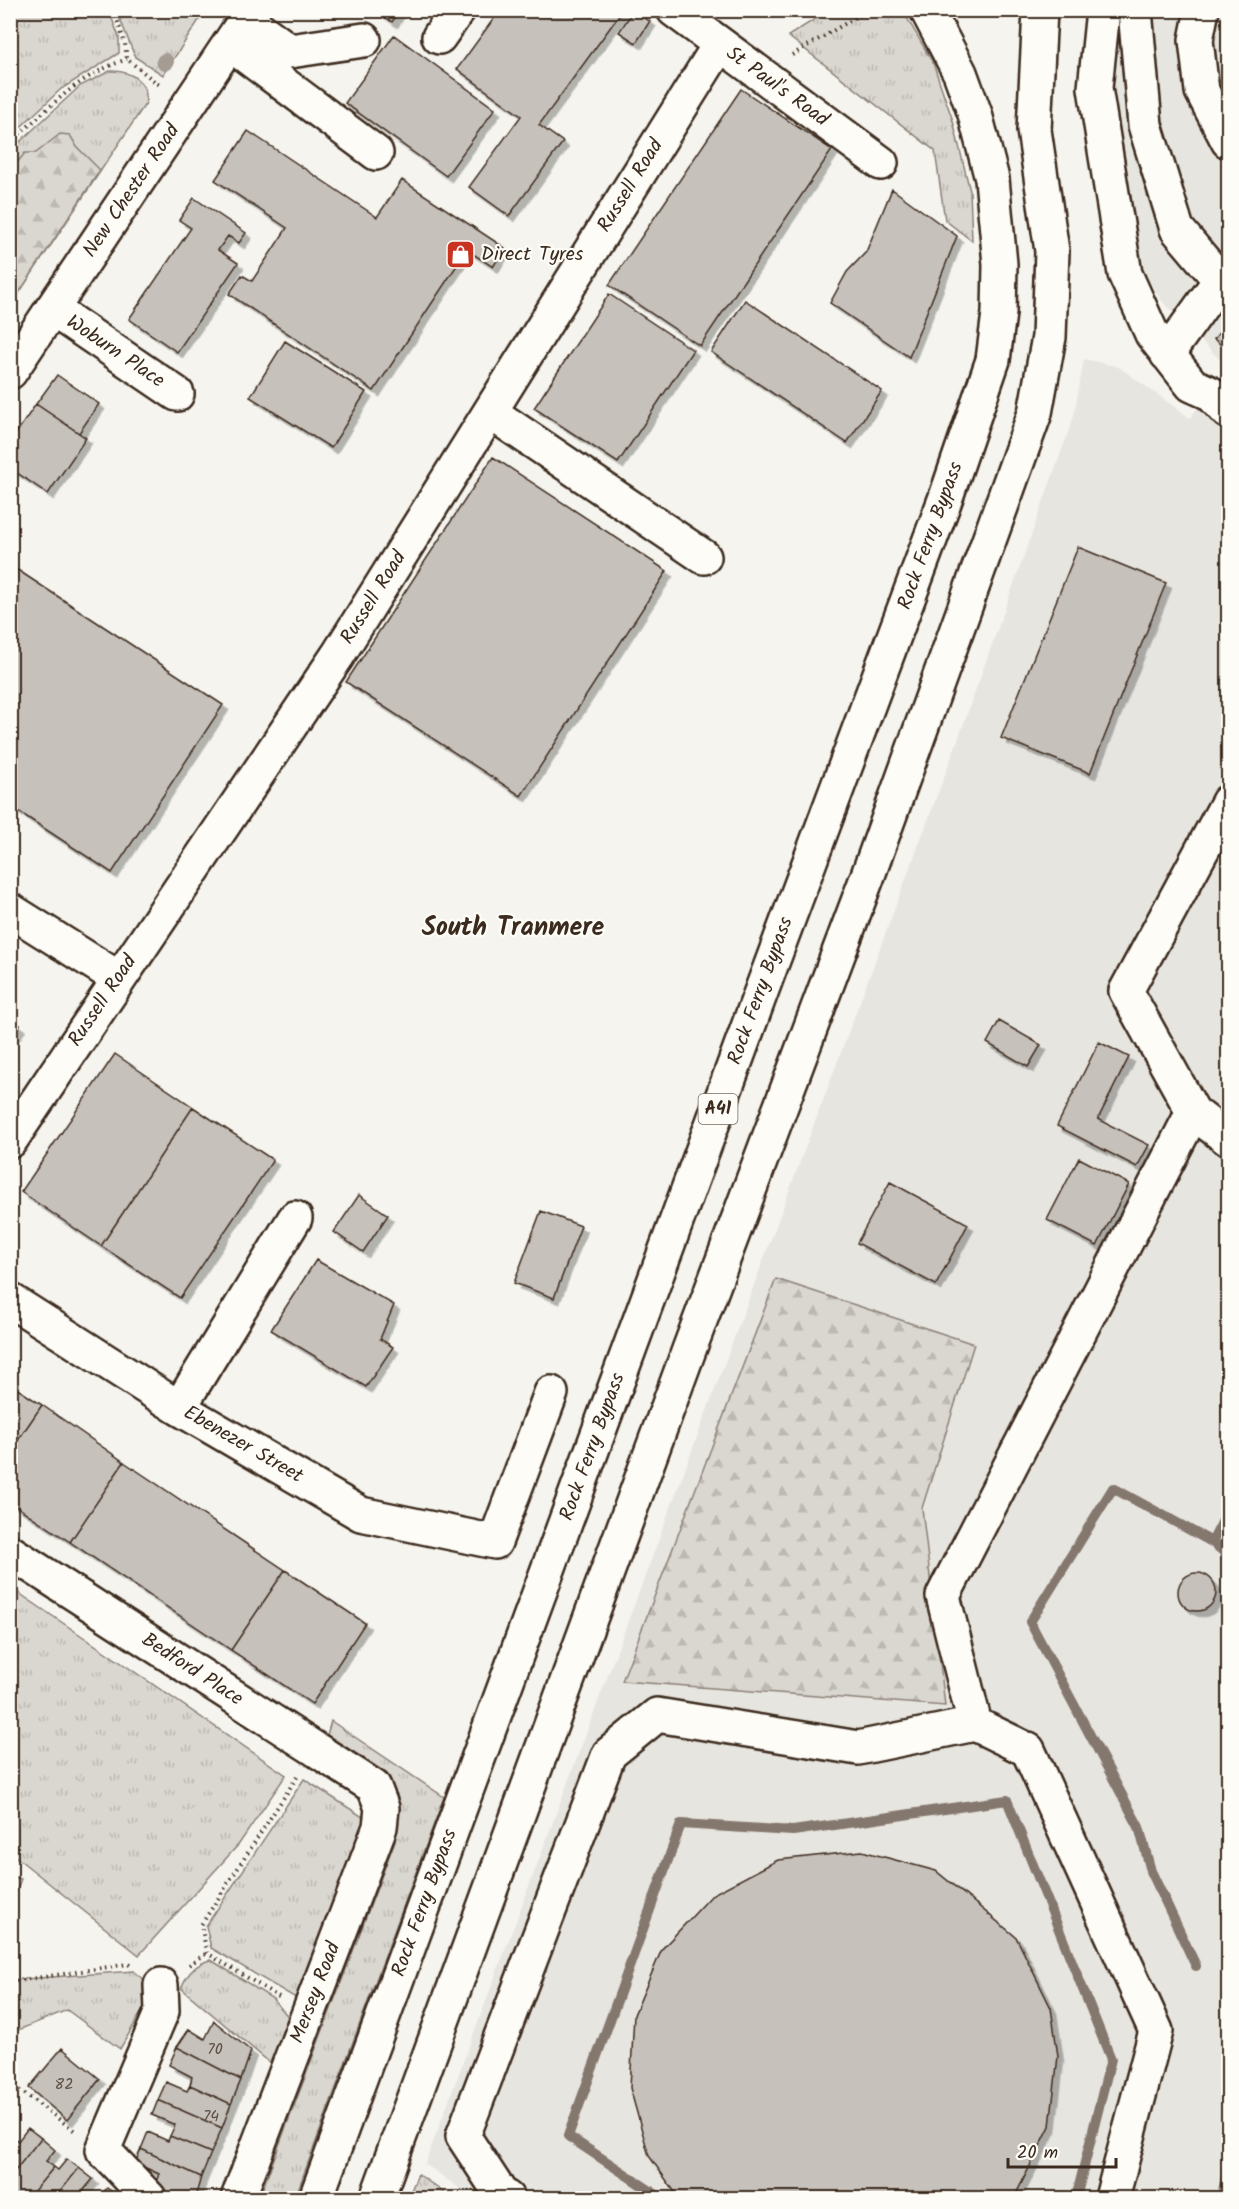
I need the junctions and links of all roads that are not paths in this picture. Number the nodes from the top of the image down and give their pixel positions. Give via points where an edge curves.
1 (458, 10) edge
2 (674, 10) edge
3 (927, 10) edge
4 (1040, 10) edge
5 (1103, 10) edge
6 (1135, 10) edge
7 (1202, 10) edge
8 (243, 25) edge
9 (439, 37) dead end
10 (364, 40) dead end
11 (720, 44) junction
12 (1228, 141) edge
13 (376, 153) dead end
14 (881, 163) dead end
15 (52, 309) junction
16 (1167, 354) junction
17 (10, 372) edge
18 (177, 394) dead end
19 (490, 412) junction
20 (1228, 412) edge
21 (704, 557) dead end
22 (1228, 802) edge
23 (10, 910) edge
24 (118, 978) junction
25 (1193, 1112) junction
26 (1228, 1139) edge
27 (10, 1141) edge
28 (295, 1218) dead end
29 (10, 1300) edge
30 (551, 1393) dead end
31 (179, 1408) junction
32 (10, 1552) edge
33 (975, 1724) junction
34 (374, 1787) joint
35 (161, 1985) road end
36 (149, 2199) edge
37 (238, 2199) edge
38 (316, 2199) edge
39 (376, 2199) edge
40 (507, 2199) edge
41 (1112, 2199) edge

1 - 9 main road
2 - 11 main road, St Paul's Road
3 - 38 main road, Rock Ferry Bypass / A41 via 960,73 992,179 1000,264 993,360 946,497
4 - 39 main road via 1034,130 1052,251 1049,337 1035,413 867,878
5 - 16 main road via 1095,88 1125,274 1152,334
6 - 16 main road via 1145,125 1177,230 1220,280
7 - 12 main road via 1196,40 1202,91
8 - 10 main road via 290,51
8 - 13 main road
8 - 15 main road, New Chester Road
11 - 14 main road, St Paul's Road
11 - 19 main road, Russell Road
15 - 17 main road, New Chester Road
15 - 18 main road, Woburn Place
16 - 20 main road via 1192,385 1210,393
19 - 21 main road
19 - 24 main road, Russell Road via 338,655
22 - 25 main road via 1126,991
23 - 24 main road
24 - 27 main road, Russell Road
25 - 26 main road
25 - 33 main road via 943,1596
28 - 31 main road
29 - 31 main road, Ebenezer Street
30 - 31 main road, Ebenezer Street via 495,1542 362,1514
32 - 34 main road, Bedford Place
33 - 40 main road via 858,1748 657,1715 609,1754 463,2136
33 - 41 main road via 1028,1750 1156,2031
34 - 37 main road, Mersey Road via 382,1808 380,1827
35 - 36 main road via 162,2011 103,2150

